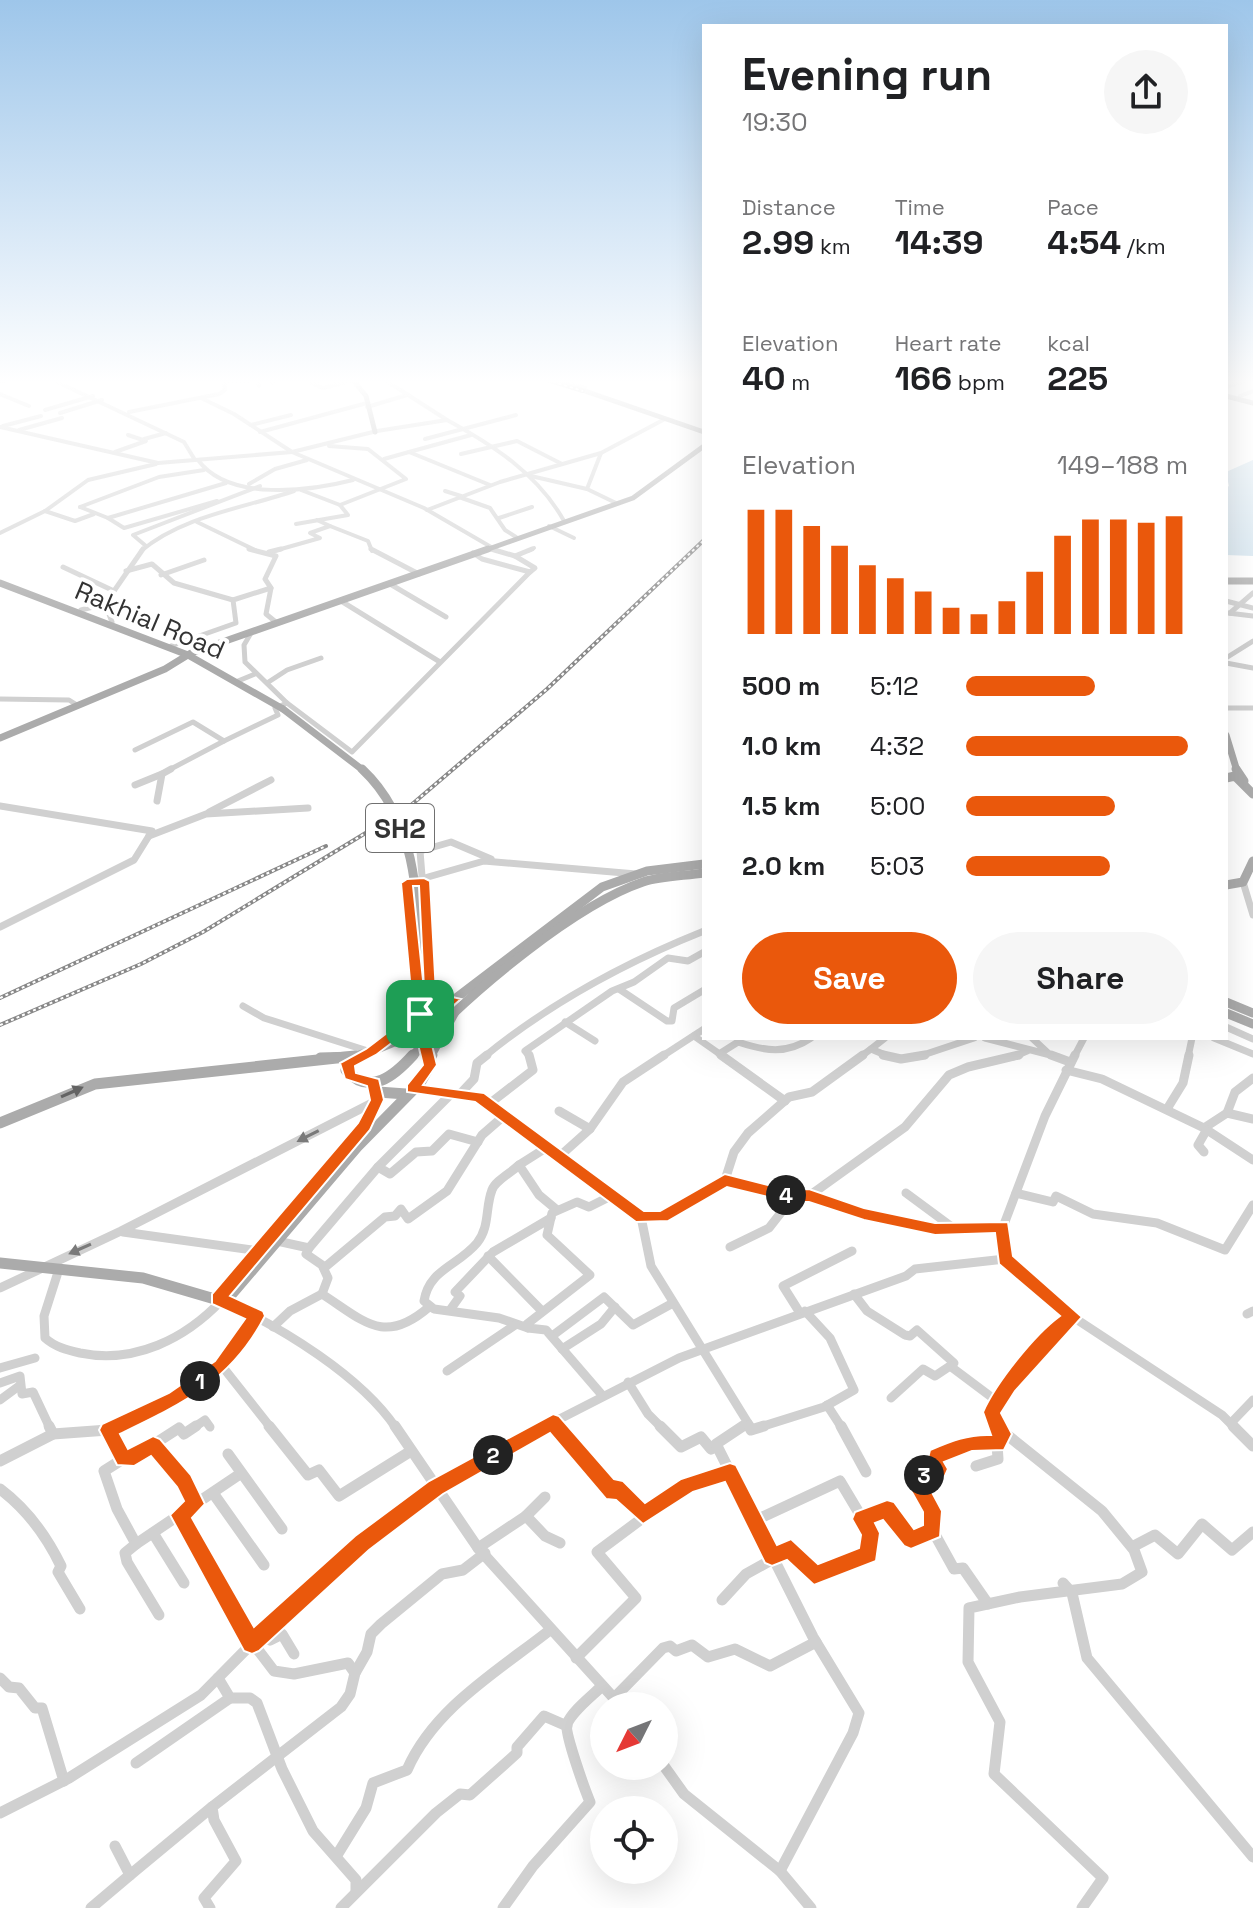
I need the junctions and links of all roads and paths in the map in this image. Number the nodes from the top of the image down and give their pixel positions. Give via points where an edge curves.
1 (133, 469) edge
2 (275, 469) edge
3 (330, 469) edge
4 (395, 469) edge
5 (451, 469) edge
6 (519, 469) edge
7 (546, 469) edge
8 (595, 469) edge
9 (673, 469) edge
10 (204, 470) joint
11 (528, 475) junction
12 (353, 480) junction
13 (228, 482) junction
14 (248, 484) junction
15 (490, 485) junction
16 (260, 486) junction
17 (275, 488) junction
18 (587, 489) junction
19 (301, 490) junction
20 (379, 490) junction
21 (294, 491) junction
22 (445, 491) dead end
23 (460, 496) junction
24 (217, 501) junction
25 (258, 503) junction
26 (616, 503) junction
27 (340, 505) junction
28 (532, 507) dead end
29 (427, 510) junction
30 (45, 511) junction
31 (94, 514) junction
32 (108, 518) junction
33 (499, 518) junction
34 (315, 519) junction
35 (564, 521) junction
36 (197, 522) junction
37 (296, 524) dead end
38 (0, 525) edge
39 (330, 526) junction
40 (549, 526) junction
41 (10, 528) junction
42 (124, 528) junction
43 (0, 533) edge
44 (133, 535) junction
45 (516, 537) junction
46 (574, 538) dead end
47 (146, 546) junction
48 (486, 547) junction
49 (534, 548) dead end
50 (263, 553) junction
51 (473, 553) junction
52 (515, 556) junction
53 (204, 560) dead end
54 (63, 567) dead end
55 (126, 571) junction
56 (530, 572) junction
57 (419, 574) junction
58 (161, 575) junction
59 (0, 582) edge
60 (1228, 582) edge
61 (1253, 582) edge
62 (390, 584) junction
63 (271, 588) junction
64 (114, 591) junction
65 (1253, 593) edge
66 (1250, 599) edge
67 (233, 600) junction
68 (341, 601) junction
69 (1228, 601) edge
70 (1239, 603) junction
71 (105, 604) junction
72 (1253, 608) edge
73 (81, 610) junction
74 (1228, 613) edge
75 (1253, 616) edge
76 (446, 617) dead end
77 (112, 622) junction
78 (277, 623) junction
79 (252, 632) junction
80 (229, 640) junction
81 (1253, 641) edge
82 (243, 646) junction
83 (168, 647) junction
84 (189, 654) junction
85 (321, 658) dead end
86 (1228, 660) edge
87 (440, 662) junction
88 (1228, 663) edge
89 (1253, 669) edge
90 (255, 674) junction
91 (238, 681) junction
92 (267, 683) junction
93 (0, 699) edge
94 (77, 705) junction
95 (283, 706) junction
96 (1228, 708) edge
97 (1253, 708) edge
98 (0, 738) edge
99 (224, 741) junction
100 (1228, 743) edge
101 (135, 750) dead end
102 (162, 774) junction
103 (1228, 776) edge
104 (271, 780) dead end
105 (1244, 781) junction
106 (135, 785) dead end
107 (1253, 794) edge
108 (157, 801) dead end
109 (0, 806) edge
110 (308, 808) dead end
111 (206, 814) junction
112 (149, 836) junction
113 (497, 861) junction
114 (1253, 862) edge
115 (702, 864) edge
116 (702, 873) edge
117 (636, 874) junction
118 (1247, 880) edge
119 (424, 881) junction
120 (1228, 886) edge
121 (1247, 894) junction
122 (1253, 915) edge
123 (0, 927) edge
124 (702, 932) edge
125 (702, 953) edge
126 (619, 989) junction
127 (702, 991) edge
128 (424, 996) junction
129 (1228, 1003) edge
130 (455, 1004) junction
131 (243, 1006) dead end
132 (425, 1013) junction
133 (1253, 1013) edge
134 (1228, 1014) edge
135 (565, 1022) junction
136 (1253, 1024) edge
137 (1228, 1028) edge
138 (433, 1030) junction
139 (702, 1030) edge
140 (407, 1035) junction
141 (694, 1036) junction
142 (1253, 1039) edge
143 (424, 1040) junction
144 (808, 1040) edge
145 (882, 1040) edge
146 (969, 1040) edge
147 (994, 1040) edge
148 (1034, 1040) edge
149 (1083, 1040) edge
150 (1192, 1040) edge
151 (1219, 1040) edge
152 (595, 1041) dead end
153 (871, 1049) junction
154 (1027, 1051) junction
155 (371, 1052) junction
156 (1048, 1053) junction
157 (719, 1054) junction
158 (1253, 1054) edge
159 (356, 1056) junction
160 (430, 1058) junction
161 (1068, 1066) junction
162 (1253, 1078) edge
163 (376, 1092) junction
164 (409, 1092) junction
165 (455, 1094) junction
166 (785, 1101) junction
167 (489, 1104) junction
168 (1167, 1109) junction
169 (559, 1111) dead end
170 (1227, 1113) junction
171 (505, 1115) junction
172 (1253, 1119) edge
173 (0, 1123) edge
174 (590, 1129) junction
175 (1205, 1130) junction
176 (478, 1142) junction
177 (549, 1146) junction
178 (1204, 1152) dead end
179 (561, 1155) junction
180 (1253, 1160) edge
181 (519, 1165) junction
182 (378, 1167) junction
183 (725, 1180) junction
184 (906, 1193) dead end
185 (1016, 1193) junction
186 (613, 1195) junction
187 (794, 1196) junction
188 (809, 1196) junction
189 (1252, 1208) edge
190 (554, 1214) junction
191 (641, 1217) junction
192 (952, 1227) junction
193 (1003, 1227) junction
194 (121, 1231) junction
195 (277, 1241) junction
196 (730, 1247) dead end
197 (309, 1248) junction
198 (259, 1251) junction
199 (852, 1251) dead end
200 (488, 1256) junction
201 (1005, 1259) junction
202 (0, 1263) edge
203 (39, 1267) junction
204 (324, 1268) junction
205 (59, 1269) junction
206 (0, 1288) edge
207 (322, 1294) junction
208 (854, 1294) junction
209 (222, 1300) junction
210 (673, 1303) junction
211 (429, 1307) junction
212 (615, 1307) junction
213 (450, 1310) junction
214 (541, 1310) junction
215 (803, 1312) junction
216 (257, 1316) junction
217 (1073, 1317) junction
218 (515, 1325) junction
219 (273, 1327) junction
220 (528, 1328) junction
221 (552, 1336) junction
222 (562, 1349) junction
223 (701, 1352) junction
224 (35, 1358) dead end
225 (222, 1366) junction
226 (950, 1366) junction
227 (0, 1368) edge
228 (447, 1371) dead end
229 (628, 1382) junction
230 (0, 1383) edge
231 (19, 1386) junction
232 (602, 1395) junction
233 (891, 1398) dead end
234 (0, 1400) edge
235 (1253, 1400) edge
236 (998, 1402) junction
237 (827, 1405) junction
238 (553, 1422) junction
239 (748, 1423) junction
240 (1231, 1423) junction
241 (210, 1427) dead end
242 (108, 1430) junction
243 (53, 1434) junction
244 (1000, 1439) junction
245 (153, 1445) junction
246 (717, 1446) junction
247 (1253, 1446) edge
248 (411, 1451) junction
249 (228, 1454) dead end
250 (123, 1459) junction
251 (0, 1461) edge
252 (976, 1466) dead end
253 (730, 1472) junction
254 (866, 1472) dead end
255 (240, 1474) junction
256 (436, 1487) junction
257 (0, 1489) edge
258 (213, 1493) junction
259 (545, 1497) dead end
260 (195, 1504) junction
261 (180, 1515) junction
262 (643, 1515) junction
263 (526, 1516) junction
264 (862, 1519) junction
265 (754, 1521) junction
266 (282, 1529) dead end
267 (933, 1531) junction
268 (153, 1533) junction
269 (1251, 1538) edge
270 (560, 1543) dead end
271 (136, 1544) junction
272 (1132, 1547) junction
273 (482, 1550) junction
274 (772, 1556) junction
275 (264, 1565) dead end
276 (184, 1583) dead end
277 (1067, 1588) junction
278 (722, 1600) dead end
279 (988, 1604) junction
280 (80, 1609) dead end
281 (159, 1615) dead end
282 (550, 1630) junction
283 (263, 1632) junction
284 (816, 1642) junction
285 (252, 1644) junction
286 (294, 1654) dead end
287 (576, 1658) junction
288 (355, 1673) junction
289 (0, 1678) edge
290 (218, 1678) junction
291 (602, 1686) junction
292 (608, 1692) edge
293 (626, 1692) edge
294 (230, 1698) junction
295 (567, 1726) junction
296 (279, 1755) junction
297 (136, 1763) dead end
298 (674, 1780) edge
299 (64, 1781) junction
300 (212, 1807) junction
301 (0, 1813) edge
302 (115, 1846) dead end
303 (337, 1855) junction
304 (1253, 1857) edge
305 (780, 1871) junction
306 (130, 1875) junction
307 (356, 1891) junction
308 (91, 1908) edge
309 (210, 1908) edge
310 (341, 1908) edge
311 (503, 1908) edge
312 (811, 1908) edge
313 (1082, 1908) edge

1 - 30 street via 88,480
2 - 14 street
3 - 12 street
4 - 20 street via 406,479
5 - 15 street
6 - 11 street
7 - 11 street
8 - 18 street
9 - 26 main road via 633,498
10 - 13 street
10 - 31 street via 159,477 80,507
11 - 15 street
11 - 18 street
11 - 35 street via 556,501
12 - 19 street
12 - 20 street
13 - 14 street
13 - 32 street
14 - 16 street
15 - 23 street
16 - 17 street
16 - 24 street
17 - 21 street
17 - 25 street
18 - 26 street
19 - 21 street
19 - 27 street
20 - 27 street
20 - 29 street
21 - 25 street
22 - 23 street
23 - 29 street
23 - 33 street via 490,508
24 - 42 street
24 - 44 street via 221,504
25 - 36 street
26 - 35 main road
27 - 34 street via 348,515
28 - 33 street
29 - 48 street
30 - 31 street via 75,521
30 - 41 street
31 - 32 street
32 - 42 street
33 - 45 street
34 - 37 street
34 - 39 street
35 - 40 main road
36 - 47 street
36 - 50 street
38 - 41 street
39 - 50 street via 310,533 320,538
39 - 57 street via 368,541 371,550
40 - 45 main road
40 - 46 street
41 - 43 street
42 - 44 street
44 - 47 street
45 - 48 main road
47 - 55 street
48 - 51 main road
48 - 52 street
49 - 52 street
50 - 63 street via 276,556 265,579
51 - 56 street
51 - 57 main road
52 - 56 street via 535,568
53 - 58 street
54 - 64 street
55 - 58 street via 152,564
55 - 64 street
56 - 87 street
57 - 62 main road
58 - 67 street via 189,590
59 - 73 main road, Rakhial Road / SH2
59 - 84 main road, Rakhial Road / SH2
60 - 61 main road
62 - 68 main road
62 - 76 street
63 - 67 street
63 - 78 street via 266,614
64 - 71 street
65 - 66 street
66 - 70 street
67 - 83 street via 236,623
68 - 78 main road
68 - 87 street
69 - 70 street
70 - 72 street
70 - 74 street
71 - 73 street
71 - 77 street
73 - 77 main road, Rakhial Road / SH2
74 - 75 street
77 - 83 main road, Rakhial Road / SH2
78 - 79 main road
79 - 80 main road
79 - 82 street
80 - 82 street
80 - 84 main road
81 - 86 street
82 - 90 street via 243,659
83 - 84 main road, Rakhial Road / SH2
84 - 91 main road, Rakhial Road / SH2
84 - 94 main road
85 - 92 street
87 - 95 street via 352,752
88 - 89 street
90 - 91 street
90 - 92 street
91 - 95 main road, Rakhial Road / SH2
92 - 95 street
93 - 94 street via 69,700
94 - 98 main road
95 - 99 street via 275,709 278,715
95 - 128 main road, SH2, bridge via 376,782 392,809 411,859
96 - 97 street
99 - 101 street via 193,722
99 - 102 street
100 - 105 main road
102 - 106 street
102 - 108 street
103 - 105 main road
104 - 111 street
105 - 107 main road
109 - 112 street via 152,831
110 - 111 street
111 - 112 street
112 - 123 street via 134,860
113 - 117 street
113 - 119 street via 453,868
113 - 119 street via 451,842 420,851
114 - 118 main road
115 - 117 main road
116 - 130 main road via 668,876 606,896
117 - 130 main road via 576,903
118 - 121 street
119 - 128 street via 431,988
119 - 132 street via 407,883
120 - 121 street
121 - 122 street
124 - 165 street via 645,953 549,1007 477,1063 474,1079
125 - 126 street via 688,961 668,958
126 - 127 street via 672,1021 674,1008
126 - 135 street
128 - 130 street
128 - 132 main road, SH2
129 - 133 main road
130 - 132 main road
130 - 138 main road
130 - 160 main road
131 - 155 street via 264,1018
132 - 138 main road
132 - 140 main road
132 - 155 main road
134 - 136 main road
135 - 152 street
135 - 167 street via 525,1051 533,1070
137 - 142 street
138 - 143 main road
139 - 141 street
140 - 143 main road
140 - 155 main road
141 - 157 street
141 - 174 street via 623,1082
143 - 160 main road
143 - 163 main road via 401,1071
144 - 157 street via 783,1054 738,1042
145 - 153 street
146 - 153 street via 922,1059 894,1060
147 - 154 street
148 - 156 street
149 - 161 street
150 - 168 street via 1183,1083
151 - 158 street
153 - 166 street via 812,1092
154 - 156 street
154 - 188 street via 948,1076 905,1127 895,1129
155 - 159 main road
156 - 161 street
157 - 166 street
159 - 163 main road via 346,1066 350,1076
173 -> 159 main road via 95,1084
160 - 164 main road via 425,1074
161 - 168 street
161 - 185 street
162 - 170 street via 1229,1101
163 - 164 main road
163 -> 194 street
163 - 198 main road via 357,1136
164 - 165 street
164 - 195 main road
165 - 167 street
165 - 182 street
166 - 183 street via 739,1145
167 - 171 street
168 - 175 street
169 - 174 street
170 - 172 street
170 - 175 street
171 - 176 street
171 - 177 street
174 - 179 street
175 - 178 street via 1198,1145
175 - 180 street
176 - 182 street via 449,1134 432,1151 416,1152 390,1174
176 - 204 street via 442,1196 408,1219 401,1209 385,1217
177 - 179 street
177 - 181 street
179 - 186 street
181 - 190 street
181 - 211 street via 492,1189 479,1239 433,1275 423,1296
182 - 197 street
183 - 187 street
183 - 191 street via 662,1217
184 - 192 street
185 - 189 street via 1053,1202 1056,1196 1106,1217 1157,1223 1225,1250
185 - 193 street
186 - 190 street via 589,1207 577,1202
186 - 191 street
187 - 188 street
187 - 196 street via 769,1228
188 - 192 street via 918,1226
190 - 200 street
190 - 214 street via 547,1235 590,1275
191 - 210 street via 651,1266
192 - 193 street
193 - 201 street
194 - 198 street
194 -> 203 street
195 - 197 street
195 - 209 main road
197 - 204 street via 306,1254
198 - 209 main road
199 - 215 street via 783,1286
200 - 213 street via 455,1292 460,1296
200 - 214 street
201 - 208 street via 915,1269
201 - 217 street
202 - 203 main road
203 - 205 main road
203 - 206 street
204 - 207 street via 328,1283
205 - 209 main road via 129,1276
205 - 209 street via 44,1316 45,1338 50,1345 89,1356 129,1355 174,1338 205,1321
207 - 211 street via 386,1332 399,1330
207 - 219 street
208 - 215 street
208 - 226 street via 867,1311 905,1335 917,1330 954,1363
209 - 216 street
210 - 212 street via 633,1325
210 - 223 street
211 - 213 street
212 - 221 street via 604,1297
212 - 222 street via 601,1324
213 - 218 street
214 - 220 street via 529,1319
215 - 223 street
215 - 237 street via 822,1325 854,1390
216 - 219 street
216 - 225 street
217 - 236 street
217 - 240 street
218 - 220 street
218 - 228 street
219 - 248 street via 339,1371 389,1417
220 - 221 street
221 - 222 street
222 - 232 street
223 - 229 street
223 - 239 street
224 - 227 street
225 - 242 street via 176,1398
225 - 248 street via 308,1475 319,1470 339,1496
226 - 233 street via 935,1376 923,1369
226 - 236 street
229 - 232 street
229 - 246 street via 648,1414 681,1447 701,1437 711,1449
230 - 231 street via 20,1376
231 - 234 street
231 - 243 street via 22,1394 33,1392
232 - 238 street
235 - 240 street
236 - 244 street via 992,1412
237 - 239 street via 751,1430
237 - 254 street
238 - 256 street
238 - 262 street via 613,1493 617,1487
239 - 246 street
240 - 247 street
241 - 245 street via 205,1420 184,1434 179,1428
242 - 243 street
242 - 250 street
243 - 251 street
244 - 252 street via 998,1459
244 - 267 street via 937,1456 938,1469 915,1480 933,1511
244 - 272 street via 1113,1520
245 - 250 street
245 - 260 street via 184,1481
246 - 253 street
248 - 256 street
249 - 255 street
250 - 271 street via 104,1471 119,1517
253 - 262 street via 687,1485
253 - 265 street
255 - 258 street
255 - 266 street
256 - 273 street
256 - 283 street via 362,1543
257 - 280 street via 21,1505 51,1545 61,1566 58,1572
258 - 260 street
258 - 275 street
259 - 263 street
260 - 261 street
261 - 268 street
261 - 285 street
262 - 287 street via 597,1552 636,1598
263 - 270 street
263 - 273 street
264 - 265 street via 840,1481
264 - 267 street via 887,1509 911,1540
264 - 274 street via 871,1533 869,1554 814,1575 791,1549
265 - 274 street
267 - 279 street via 954,1569 963,1568
268 - 271 street
268 - 276 street
269 - 272 street via 1232,1550 1202,1524 1178,1554 1155,1535
271 - 281 street via 125,1553 127,1562
272 - 277 street via 1142,1572 1122,1584
273 - 282 street
273 - 288 street via 463,1570 442,1574 381,1624 371,1634
274 - 278 street
274 - 284 street
277 - 279 street
277 - 304 street via 1087,1658
279 - 313 street via 969,1608 968,1662 1000,1722 994,1774 1103,1878
282 - 287 street
282 - 303 street via 439,1718 407,1770 373,1783 366,1808
283 - 285 street
283 - 286 street via 270,1640 282,1634
284 - 293 street via 770,1666 735,1649 708,1657 692,1645 676,1651 670,1646
284 - 305 street via 859,1713
285 - 288 street via 274,1671 285,1675 341,1663 348,1663
285 - 290 street
287 - 291 street
288 - 296 street via 341,1707
289 - 299 street via 19,1688 35,1708 42,1708
290 - 294 street
290 - 299 street via 201,1695
291 - 292 street
291 - 295 street
294 - 296 street via 257,1703
294 - 297 street
295 - 307 street via 544,1716 517,1753 470,1795 460,1794 436,1813 367,1886
295 - 311 street via 576,1752 574,1765 590,1802 537,1859
296 - 300 street
296 - 303 street via 313,1831
298 - 305 street via 684,1794
299 - 301 street
300 - 306 street
300 - 309 street via 236,1861 204,1898
302 - 306 street
303 - 307 street via 356,1880
305 - 312 street
306 - 308 street
307 - 310 street

